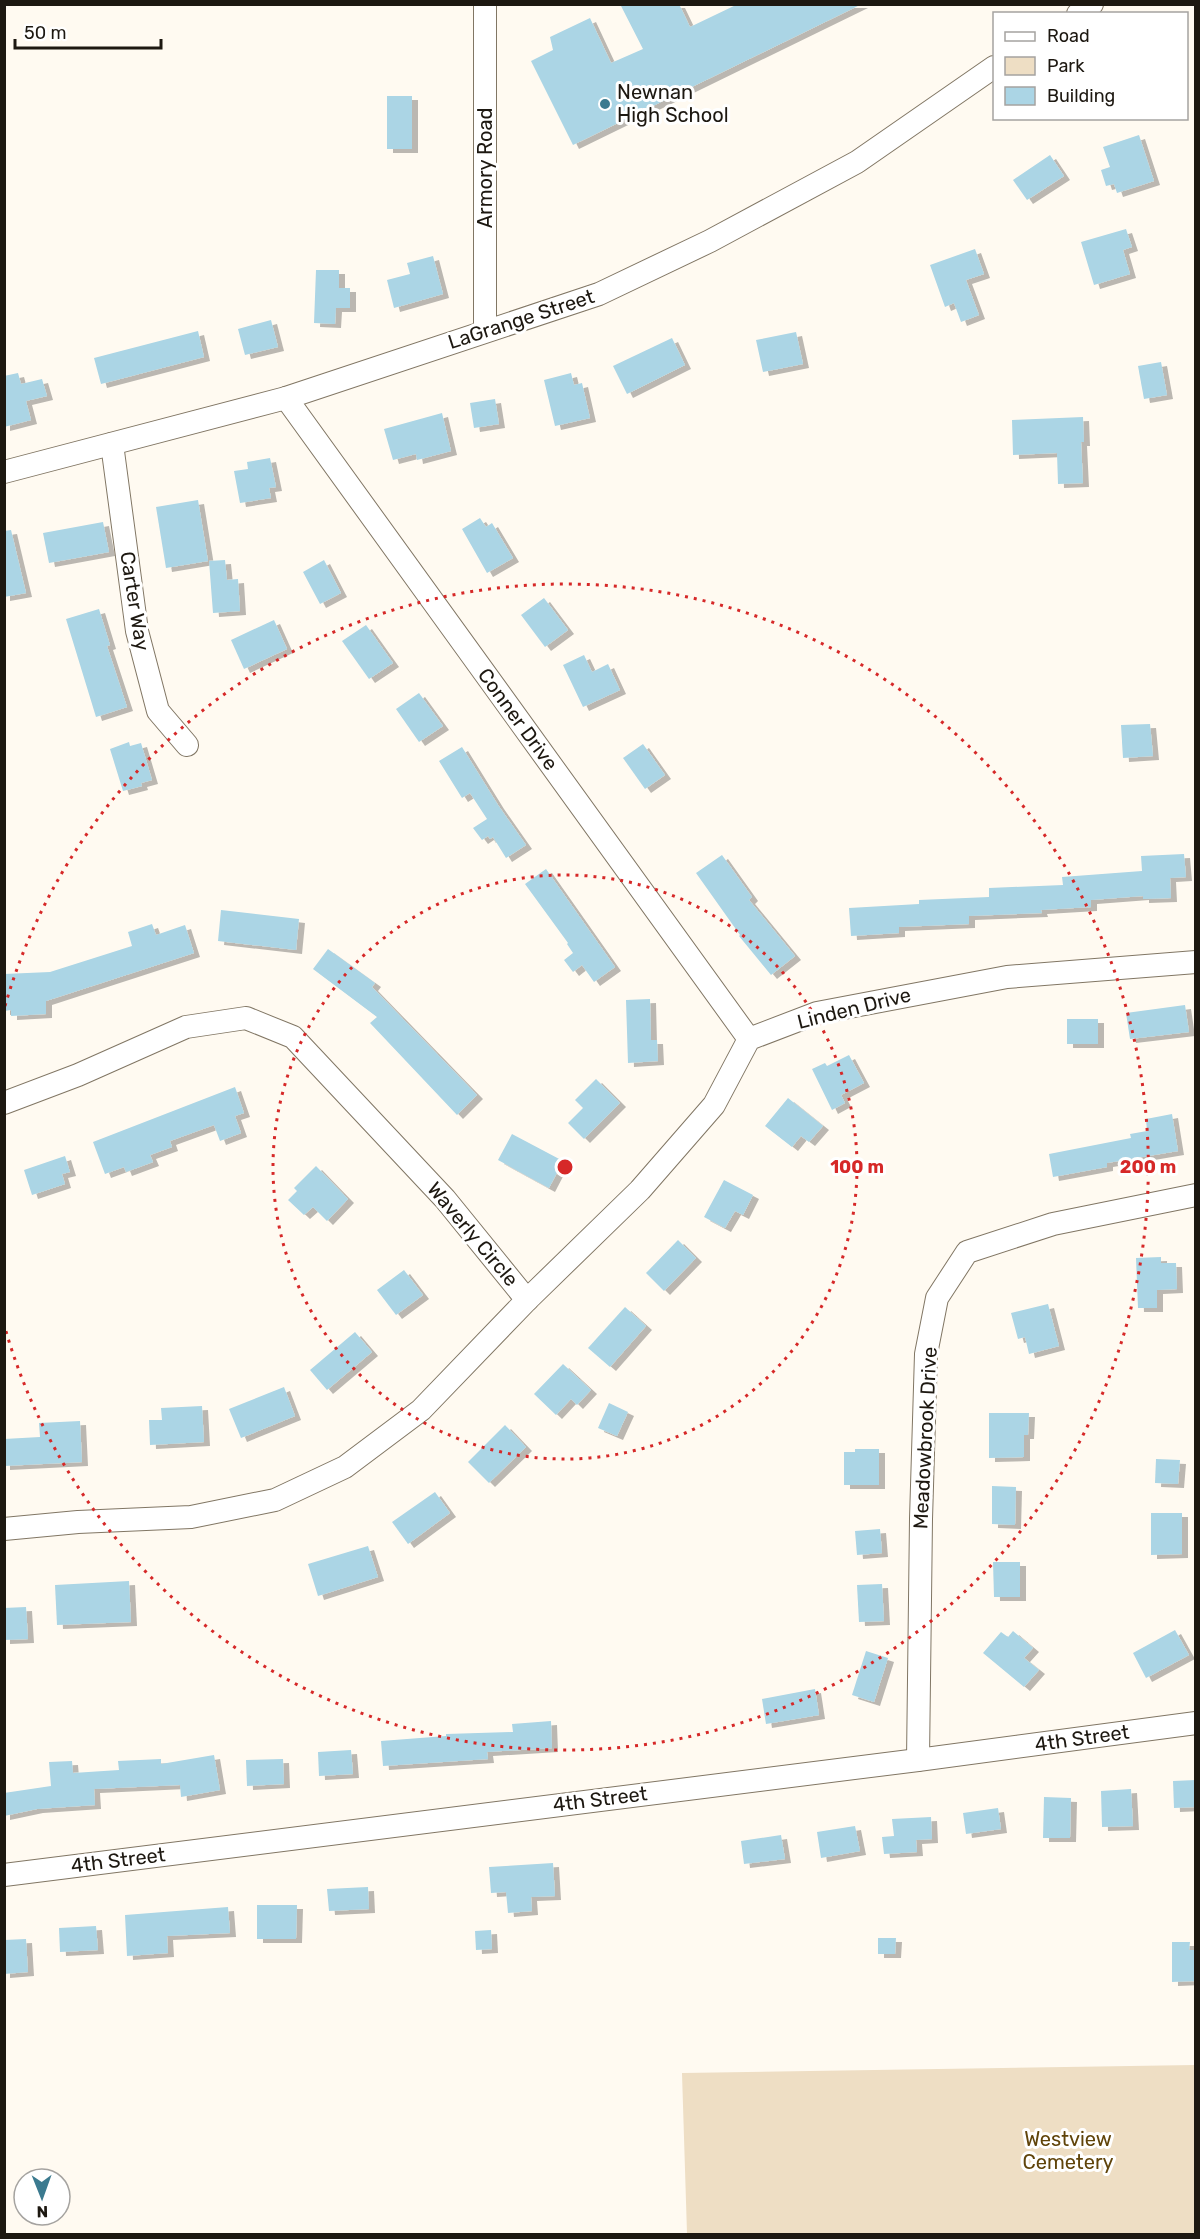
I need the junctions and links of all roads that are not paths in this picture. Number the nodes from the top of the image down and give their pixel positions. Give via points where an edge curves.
1 (485, 4) edge
2 (993, 68) edge
3 (484, 331) junction
4 (286, 398) junction
5 (112, 444) junction
6 (4, 472) edge
7 (187, 745) dead end
8 (1196, 962) edge
9 (749, 1039) junction
10 (4, 1103) edge
11 (1196, 1195) edge
12 (528, 1300) junction
13 (4, 1529) edge
14 (1196, 1723) edge
15 (918, 1761) junction
16 (4, 1875) edge

1 - 3 street, Armory Road
2 - 3 street, LaGrange Street via 857,162 710,241 599,294
3 - 4 street, LaGrange Street
4 - 5 street, LaGrange Street
4 - 9 street, Conner Drive
5 - 6 street, LaGrange Street
5 - 7 street, Carter Way via 137,631 158,711
8 - 9 street, Linden Drive via 1007,977 817,1013
9 - 12 street via 714,1105 640,1190
10 - 12 street, Waverly Circle via 186,1027 246,1018 293,1037 445,1199
11 - 15 street, Meadowbrook Drive via 1053,1224 967,1252 937,1298 926,1354
12 - 13 street, Waverly Circle via 421,1410 345,1467 275,1500 191,1517
14 - 15 street, 4th Street
15 - 16 street, 4th Street

